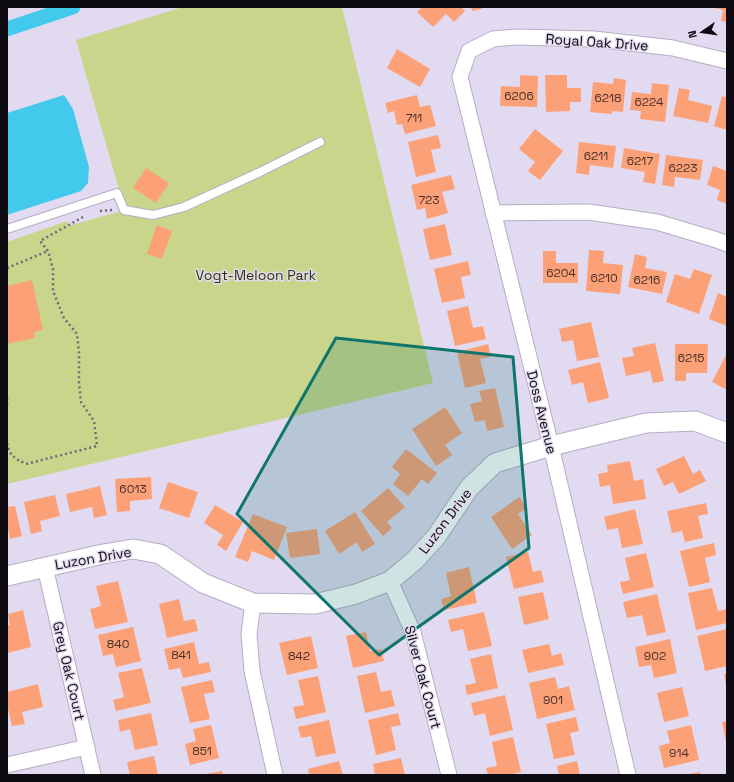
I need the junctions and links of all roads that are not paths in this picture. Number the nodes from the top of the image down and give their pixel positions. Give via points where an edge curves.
1 (469, 51) joint
2 (727, 61) edge
3 (320, 142) dead end
4 (493, 213) junction
5 (7, 229) edge
6 (727, 244) edge
7 (727, 433) edge
8 (551, 446) junction
9 (45, 567) junction
10 (7, 576) edge
11 (390, 581) junction
12 (253, 603) junction
13 (87, 747) junction
14 (7, 765) edge
15 (93, 775) edge
16 (275, 775) edge
17 (449, 775) edge
18 (628, 775) edge

1 - 2 street, Royal Oak Drive via 493,39 594,39 673,48
1 - 4 street, Doss Avenue via 460,77
3 - 5 lane via 184,207 153,215 124,210 117,193
4 - 6 street via 589,212 657,222
4 - 8 street, Doss Avenue
7 - 8 street, Luzon Drive via 695,421 646,423
8 - 11 street, Luzon Drive via 496,464 469,488 436,537 414,561
8 - 18 street, Doss Avenue
9 - 10 street, Luzon Drive
9 - 12 street, Luzon Drive via 133,549 160,554 203,583
9 - 13 street, Grey Oak Court
11 - 12 street, Luzon Drive via 356,594 316,604
11 - 17 street, Silver Oak Court via 413,632
12 - 16 street via 249,634 252,671
13 - 14 street
13 - 15 street, Grey Oak Court

